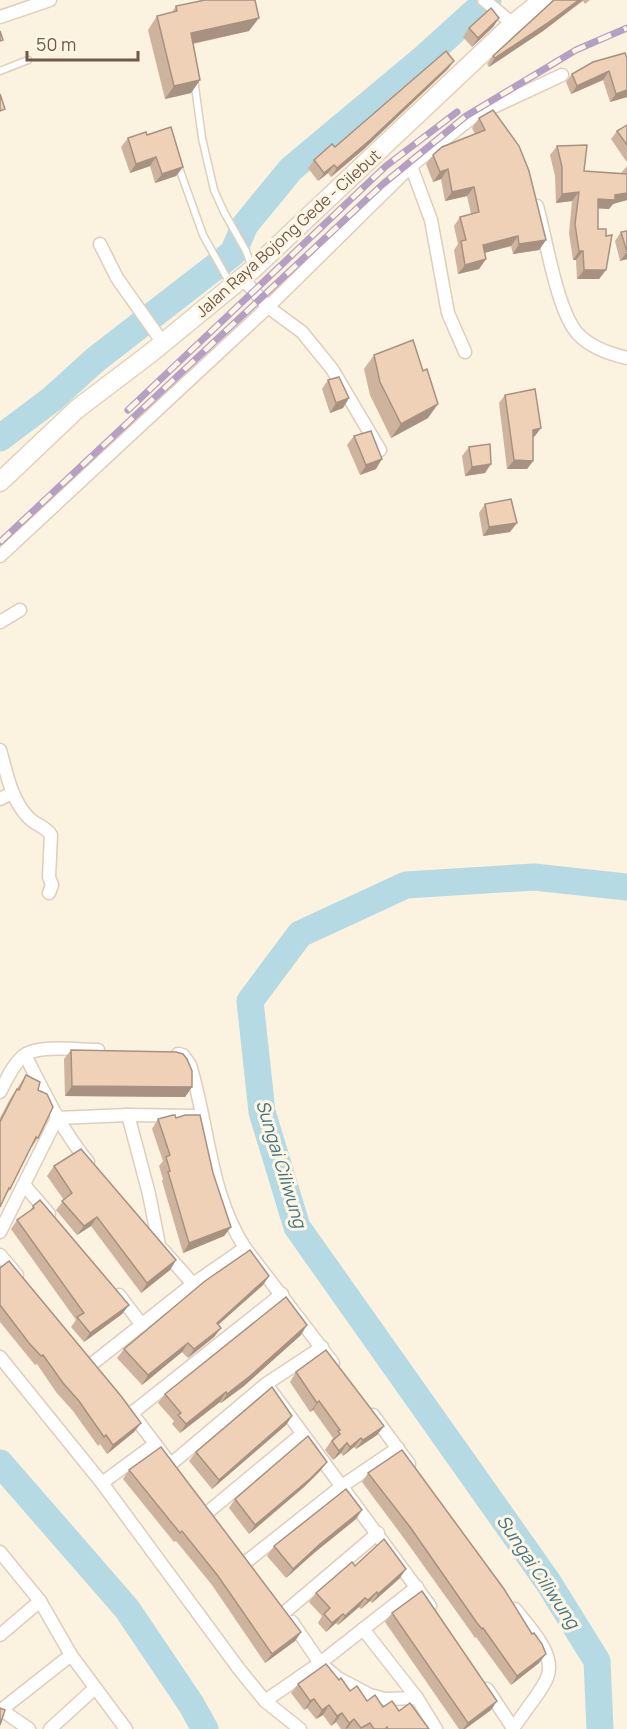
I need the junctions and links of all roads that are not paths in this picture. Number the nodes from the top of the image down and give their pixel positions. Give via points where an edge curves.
1 (50, 0) edge
2 (484, 0) edge
3 (543, 0) edge
4 (0, 17) edge
5 (510, 22) junction
6 (28, 60) dead end
7 (192, 67) edge
8 (0, 71) edge
9 (562, 75) dead end
10 (178, 165) edge
11 (411, 166) junction
12 (535, 199) edge
13 (100, 244) dead end
14 (242, 277) junction
15 (268, 308) junction
16 (163, 343) junction
17 (465, 352) dead end
18 (627, 358) edge
19 (380, 450) edge
20 (0, 482) edge
21 (0, 555) edge
22 (20, 610) dead end
23 (0, 622) edge
24 (0, 750) edge
25 (12, 793) junction
26 (0, 799) edge
27 (49, 893) dead end
28 (106, 1051) edge
29 (160, 1052) edge
30 (25, 1055) junction
31 (0, 1092) edge
32 (128, 1115) junction
33 (201, 1116) junction
34 (57, 1118) junction
35 (98, 1173) edge
36 (25, 1186) junction
37 (54, 1221) edge
38 (143, 1227) edge
39 (0, 1232) edge
40 (159, 1245) junction
41 (245, 1248) junction
42 (0, 1255) edge
43 (22, 1281) edge
44 (193, 1284) junction
45 (110, 1286) edge
46 (282, 1294) junction
47 (142, 1325) junction
48 (322, 1347) junction
49 (0, 1357) edge
50 (92, 1364) edge
51 (342, 1375) edge
52 (266, 1384) junction
53 (363, 1402) edge
54 (302, 1434) junction
55 (155, 1444) junction
56 (398, 1448) junction
57 (418, 1477) edge
58 (102, 1483) junction
59 (342, 1486) junction
60 (208, 1512) edge
61 (378, 1533) junction
62 (0, 1552) edge
63 (246, 1562) edge
64 (417, 1587) junction
65 (40, 1601) junction
66 (510, 1602) edge
67 (436, 1615) edge
68 (363, 1629) junction
69 (0, 1635) edge
70 (71, 1655) junction
71 (320, 1663) junction
72 (481, 1681) edge
73 (95, 1688) junction
74 (417, 1698) junction
75 (265, 1701) junction
76 (1, 1710) edge
77 (55, 1728) edge
78 (29, 1729) edge
79 (126, 1729) edge
80 (300, 1729) edge
81 (436, 1729) edge
82 (513, 1729) edge

1 - 4 street
2 - 5 street
3 - 5 main road, Jalan Raya Bojong Gede - Cilebut
5 - 14 main road, Jalan Raya Bojong Gede - Cilebut
6 - 8 lane
7 - 14 lane via 214,190 246,251
9 - 11 street via 493,113 474,116
10 - 14 lane via 203,236 223,270
11 - 15 street
11 - 17 street via 431,220 448,313
12 - 18 street via 553,270 577,334 594,347
13 - 16 street via 117,278
14 - 15 street
14 - 16 main road, Jalan Raya Bojong Gede - Cilebut
15 - 19 street via 302,332 332,369
15 - 21 street
16 - 20 main road, Jalan Raya Bojong Gede - Cilebut via 77,409
22 - 23 street
24 - 25 street
25 - 26 street
25 - 27 street via 21,810 51,835
28 - 30 street via 52,1049
29 - 33 street via 183,1055 190,1065
30 - 31 street
30 - 34 street
32 - 33 street
32 - 34 street
32 - 40 street
33 - 41 street via 219,1192
34 - 35 street
34 - 36 street
36 - 37 street
36 - 39 street
38 - 40 street
40 - 44 street
41 - 44 street
41 - 46 street
42 - 43 street
44 - 47 street
45 - 47 street
46 - 48 street
46 - 55 street via 128,1409
47 - 50 street
48 - 51 street
48 - 52 street
49 - 58 street
52 - 54 street
52 - 55 street via 174,1468
53 - 56 street
54 - 59 street
54 - 60 street
55 - 58 street
56 - 57 street
56 - 59 street
58 - 75 street
59 - 61 street
59 - 63 street
61 - 64 street
61 - 71 street via 282,1608
62 - 65 street
64 - 67 street
64 - 68 street
65 - 69 street
65 - 70 street
66 - 82 street via 538,1640 549,1667 548,1677
68 - 71 street
68 - 74 street
70 - 73 street
70 - 76 street
71 - 74 street via 370,1695 385,1699
71 - 75 street
72 - 82 street
73 - 77 street
73 - 79 street
74 - 81 street
75 - 80 street
76 - 78 street

